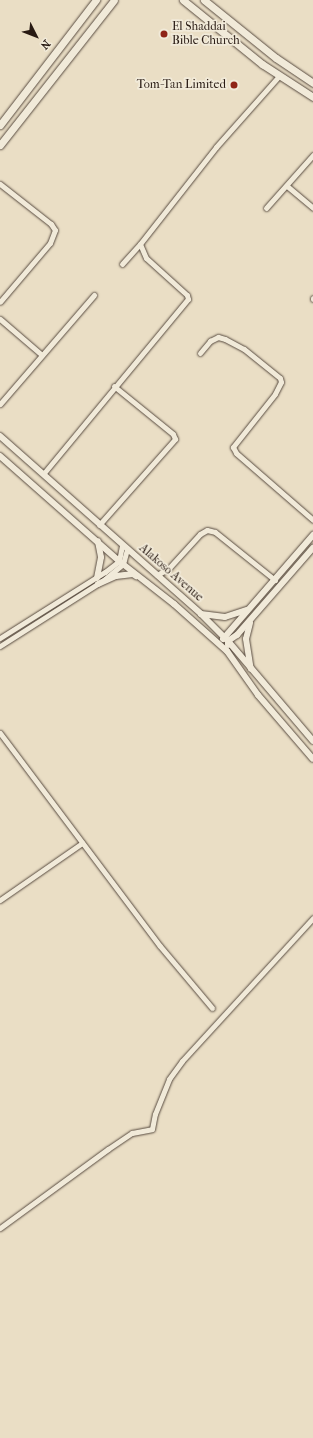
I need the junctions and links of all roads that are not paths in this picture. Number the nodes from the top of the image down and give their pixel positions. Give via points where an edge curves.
1 (96, 0) edge
2 (114, 0) edge
3 (183, 0) edge
4 (204, 0) edge
5 (279, 76) junction
6 (313, 82) edge
7 (313, 97) edge
8 (0, 125) edge
9 (0, 145) edge
10 (313, 155) edge
11 (0, 184) edge
12 (287, 186) junction
13 (266, 208) dead end
14 (313, 208) edge
15 (140, 244) junction
16 (122, 264) dead end
17 (94, 295) dead end
18 (0, 302) edge
19 (0, 319) edge
20 (200, 353) dead end
21 (42, 355) junction
22 (114, 386) junction
23 (0, 404) edge
24 (0, 436) edge
25 (0, 456) edge
26 (44, 474) junction
27 (313, 520) edge
28 (100, 525) junction
29 (313, 535) edge
30 (98, 541) junction
31 (122, 545) junction
32 (313, 548) edge
33 (127, 549) junction
34 (121, 563) junction
35 (157, 575) junction
36 (275, 580) junction
37 (98, 581) junction
38 (152, 586) junction
39 (252, 607) junction
40 (201, 614) junction
41 (255, 615) junction
42 (0, 638) edge
43 (226, 639) junction
44 (0, 646) edge
45 (221, 646) junction
46 (227, 651) junction
47 (251, 668) junction
48 (0, 733) edge
49 (313, 741) edge
50 (313, 759) edge
51 (82, 843) junction
52 (0, 900) edge
53 (313, 918) edge
54 (212, 1008) dead end
55 (0, 1228) edge

1 - 8 main road
2 - 9 main road
3 - 5 main road
4 - 6 main road via 276,58
5 - 7 main road
5 - 15 street via 216,147
10 - 12 street
11 - 18 street via 51,224 55,230 50,243
12 - 13 street
12 - 14 street
15 - 16 street
15 - 22 street via 142,254 187,295 188,299
17 - 21 street
19 - 21 street
20 - 27 street via 210,341 218,337 225,339 244,349 280,378 275,394 233,447 236,453
21 - 23 street
22 - 26 street
22 - 28 street via 173,434 175,439
24 - 26 street, Alakoso Avenue
25 - 30 street, Alakoso Avenue
26 - 28 street, Alakoso Avenue
28 - 31 street, Alakoso Avenue
29 - 36 street
30 - 34 street, Alakoso Avenue
30 - 37 street via 101,557
31 - 33 street, Alakoso Avenue
31 - 34 street
32 - 41 street
33 - 34 street
33 - 35 street, Alakoso Avenue
34 - 37 street
34 - 38 street, Alakoso Avenue
35 - 36 street via 169,568 200,534 207,530 215,532
35 - 40 street, Alakoso Avenue
36 - 39 street
37 - 38 street via 133,574
37 - 42 street
37 - 44 street
38 - 45 street, Alakoso Avenue
39 - 40 street via 231,616
39 - 43 street
40 - 43 street, Alakoso Avenue
41 - 43 street via 237,635
41 - 47 street via 246,639
43 - 45 street
43 - 46 street
43 - 47 street, Alakoso Avenue
45 - 46 street, Alakoso Avenue
46 - 50 street, Alakoso Avenue via 263,701
47 - 49 street, Alakoso Avenue
48 - 51 street
51 - 52 street
51 - 54 street via 165,952
53 - 55 street via 182,1061 169,1079 152,1129 132,1133

